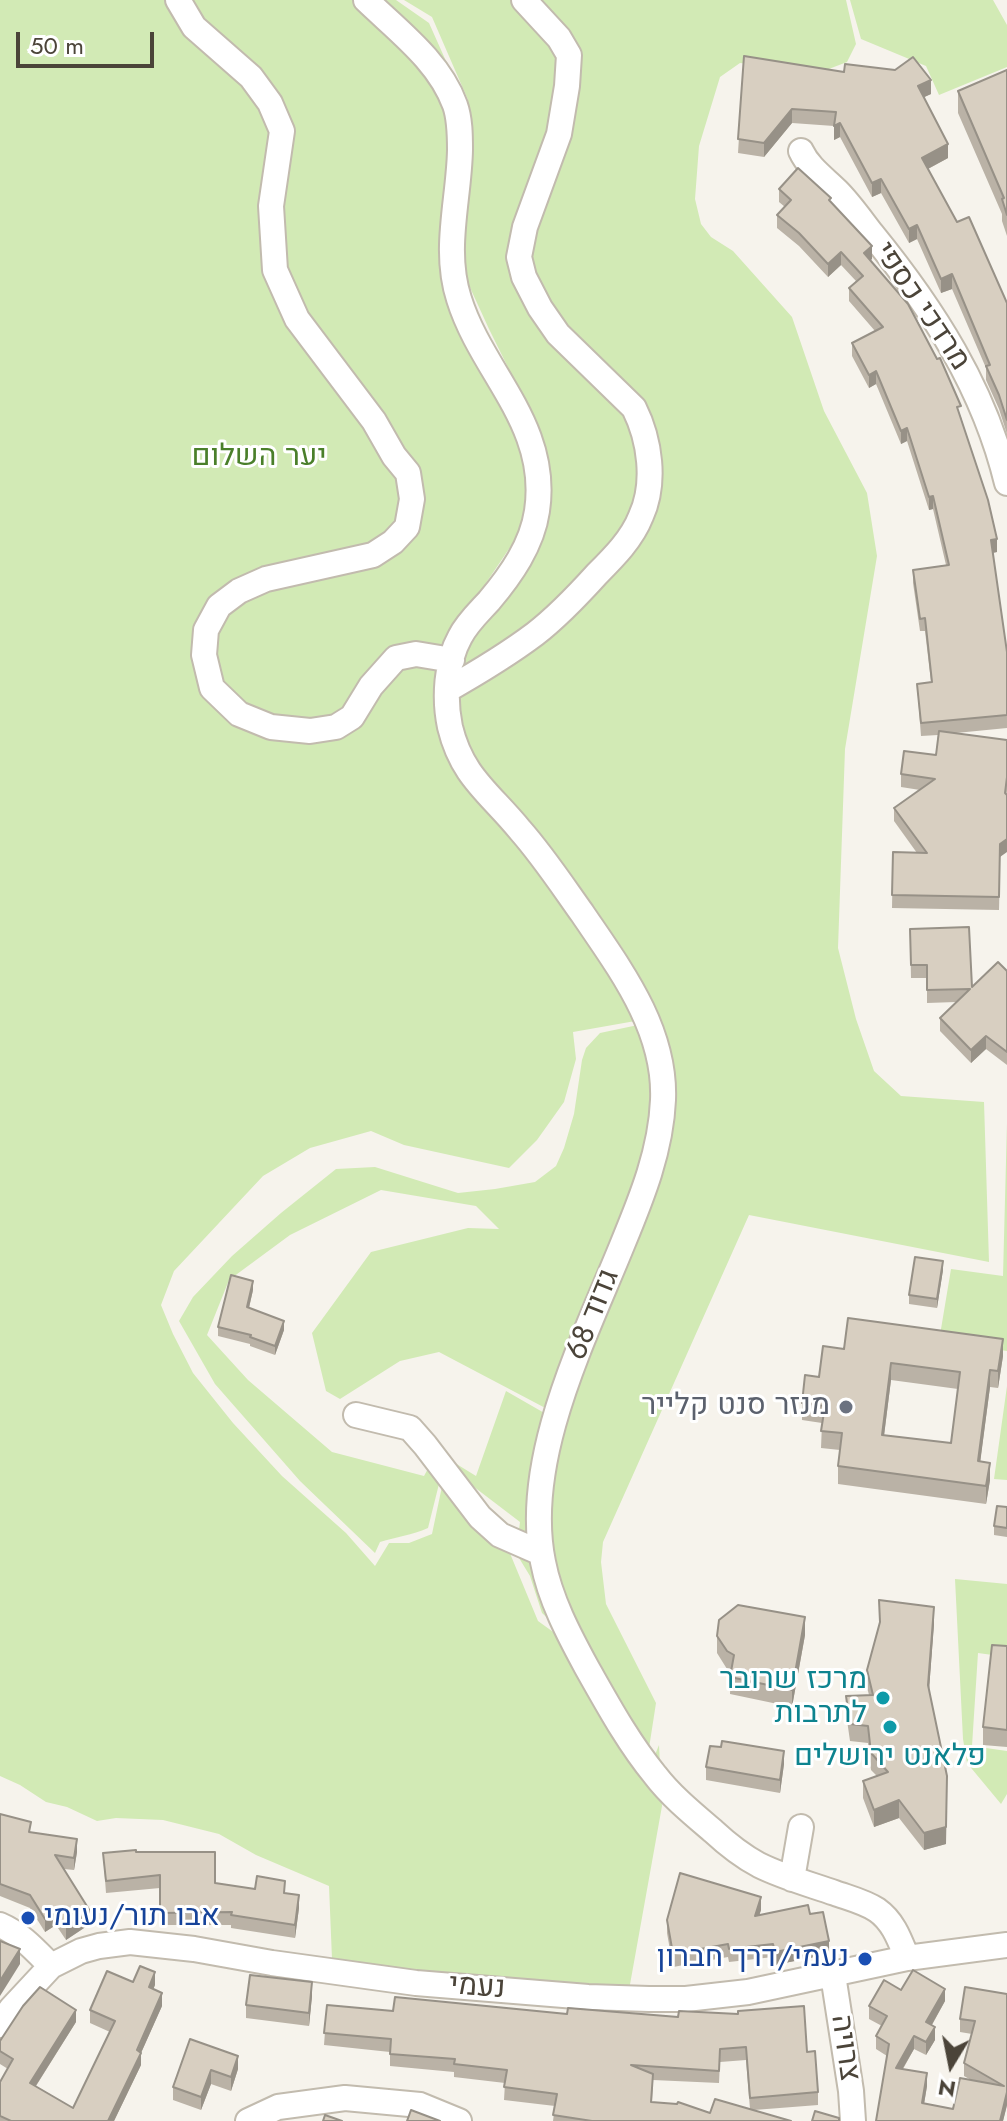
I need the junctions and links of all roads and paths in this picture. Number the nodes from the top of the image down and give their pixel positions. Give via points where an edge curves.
1 (178, 0) edge
2 (366, 0) edge
3 (524, 0) edge
4 (801, 151) dead end
5 (1007, 483) edge
6 (452, 660) junction
7 (447, 690) junction
8 (356, 1415) dead end
9 (541, 1553) junction
10 (801, 1827) dead end
11 (792, 1879) junction
12 (0, 1925) edge
13 (1007, 1928) edge
14 (1007, 1945) edge
15 (918, 1955) junction
16 (51, 1966) junction
17 (833, 1975) junction
18 (0, 2025) edge
19 (378, 2110) edge
20 (276, 2114) edge
21 (248, 2121) edge
22 (459, 2121) edge
23 (853, 2121) edge

1 - 6 street via 194,27 251,77 270,103 282,131 271,206 275,270 297,319 408,473 412,499 407,527 373,555 266,579 219,606 206,630 204,655 212,688 239,714 271,727 310,731 336,727 352,717 396,658 416,654
2 - 6 street, גדוד 68 via 413,43 454,103 460,144 453,277 472,329 525,425 540,479 535,522 523,554 459,638
3 - 7 street via 569,55 559,134 525,227 519,257 524,277 558,334 634,408 647,443 648,492 642,514 618,553 580,593 537,632
4 - 5 street, מרדכי כספי via 881,244 956,352 979,400
6 - 7 street, גדוד 68
7 - 9 street, גדוד 68 via 450,725 466,768 542,856 630,985 662,1071 661,1131 653,1163 548,1441 540,1502
8 - 9 street via 410,1428 480,1517 500,1535
9 - 11 street, גדוד 68 via 571,1638 615,1719 656,1777 736,1850
10 - 11 street
11 - 15 street, גדוד 68 via 877,1910
12 - 16 street
13 - 15 street, נעמי via 947,1940
14 - 15 street, נעמי
15 - 17 street, נעמי
16 - 17 street, נעמי via 81,1951 130,1942 416,1983 649,1999 748,1992
16 - 18 street
17 - 23 street, צרויה
19 - 20 street via 345,2098
19 - 22 street via 420,2105
20 - 21 street

